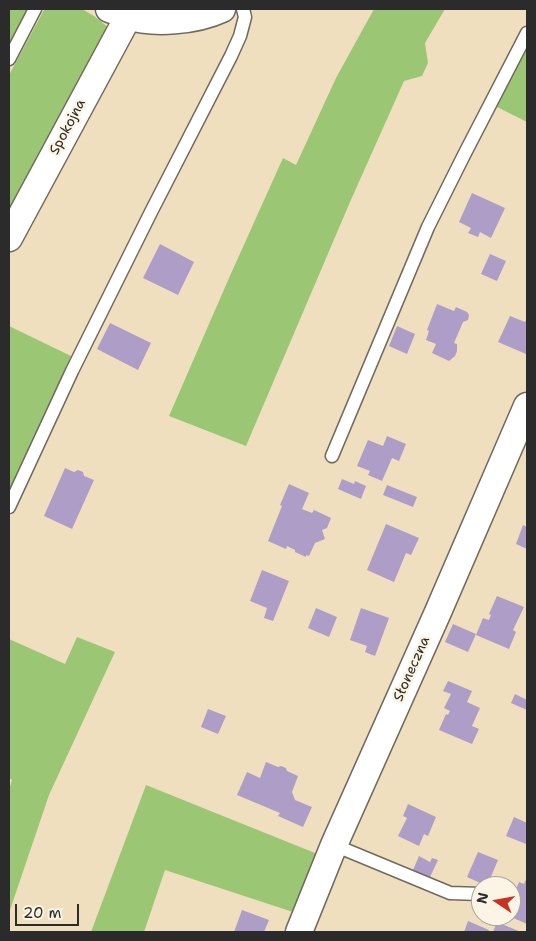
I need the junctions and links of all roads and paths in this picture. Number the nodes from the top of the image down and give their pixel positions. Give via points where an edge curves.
1 (35, 9) edge
2 (222, 9) edge
3 (243, 9) edge
4 (118, 13) edge
5 (527, 33) edge
6 (9, 59) edge
7 (9, 238) edge
8 (527, 406) edge
9 (332, 456) dead end
10 (9, 507) edge
11 (334, 845) junction
12 (471, 894) edge
13 (299, 932) edge

1 - 6 lane
2 - 4 street via 181,19 148,20
3 - 10 lane via 245,17 231,56 72,371
4 - 7 street, Spokojna
5 - 9 lane via 428,227
8 - 11 street, Słoneczna
11 - 12 lane via 450,893
11 - 13 street, Słoneczna

